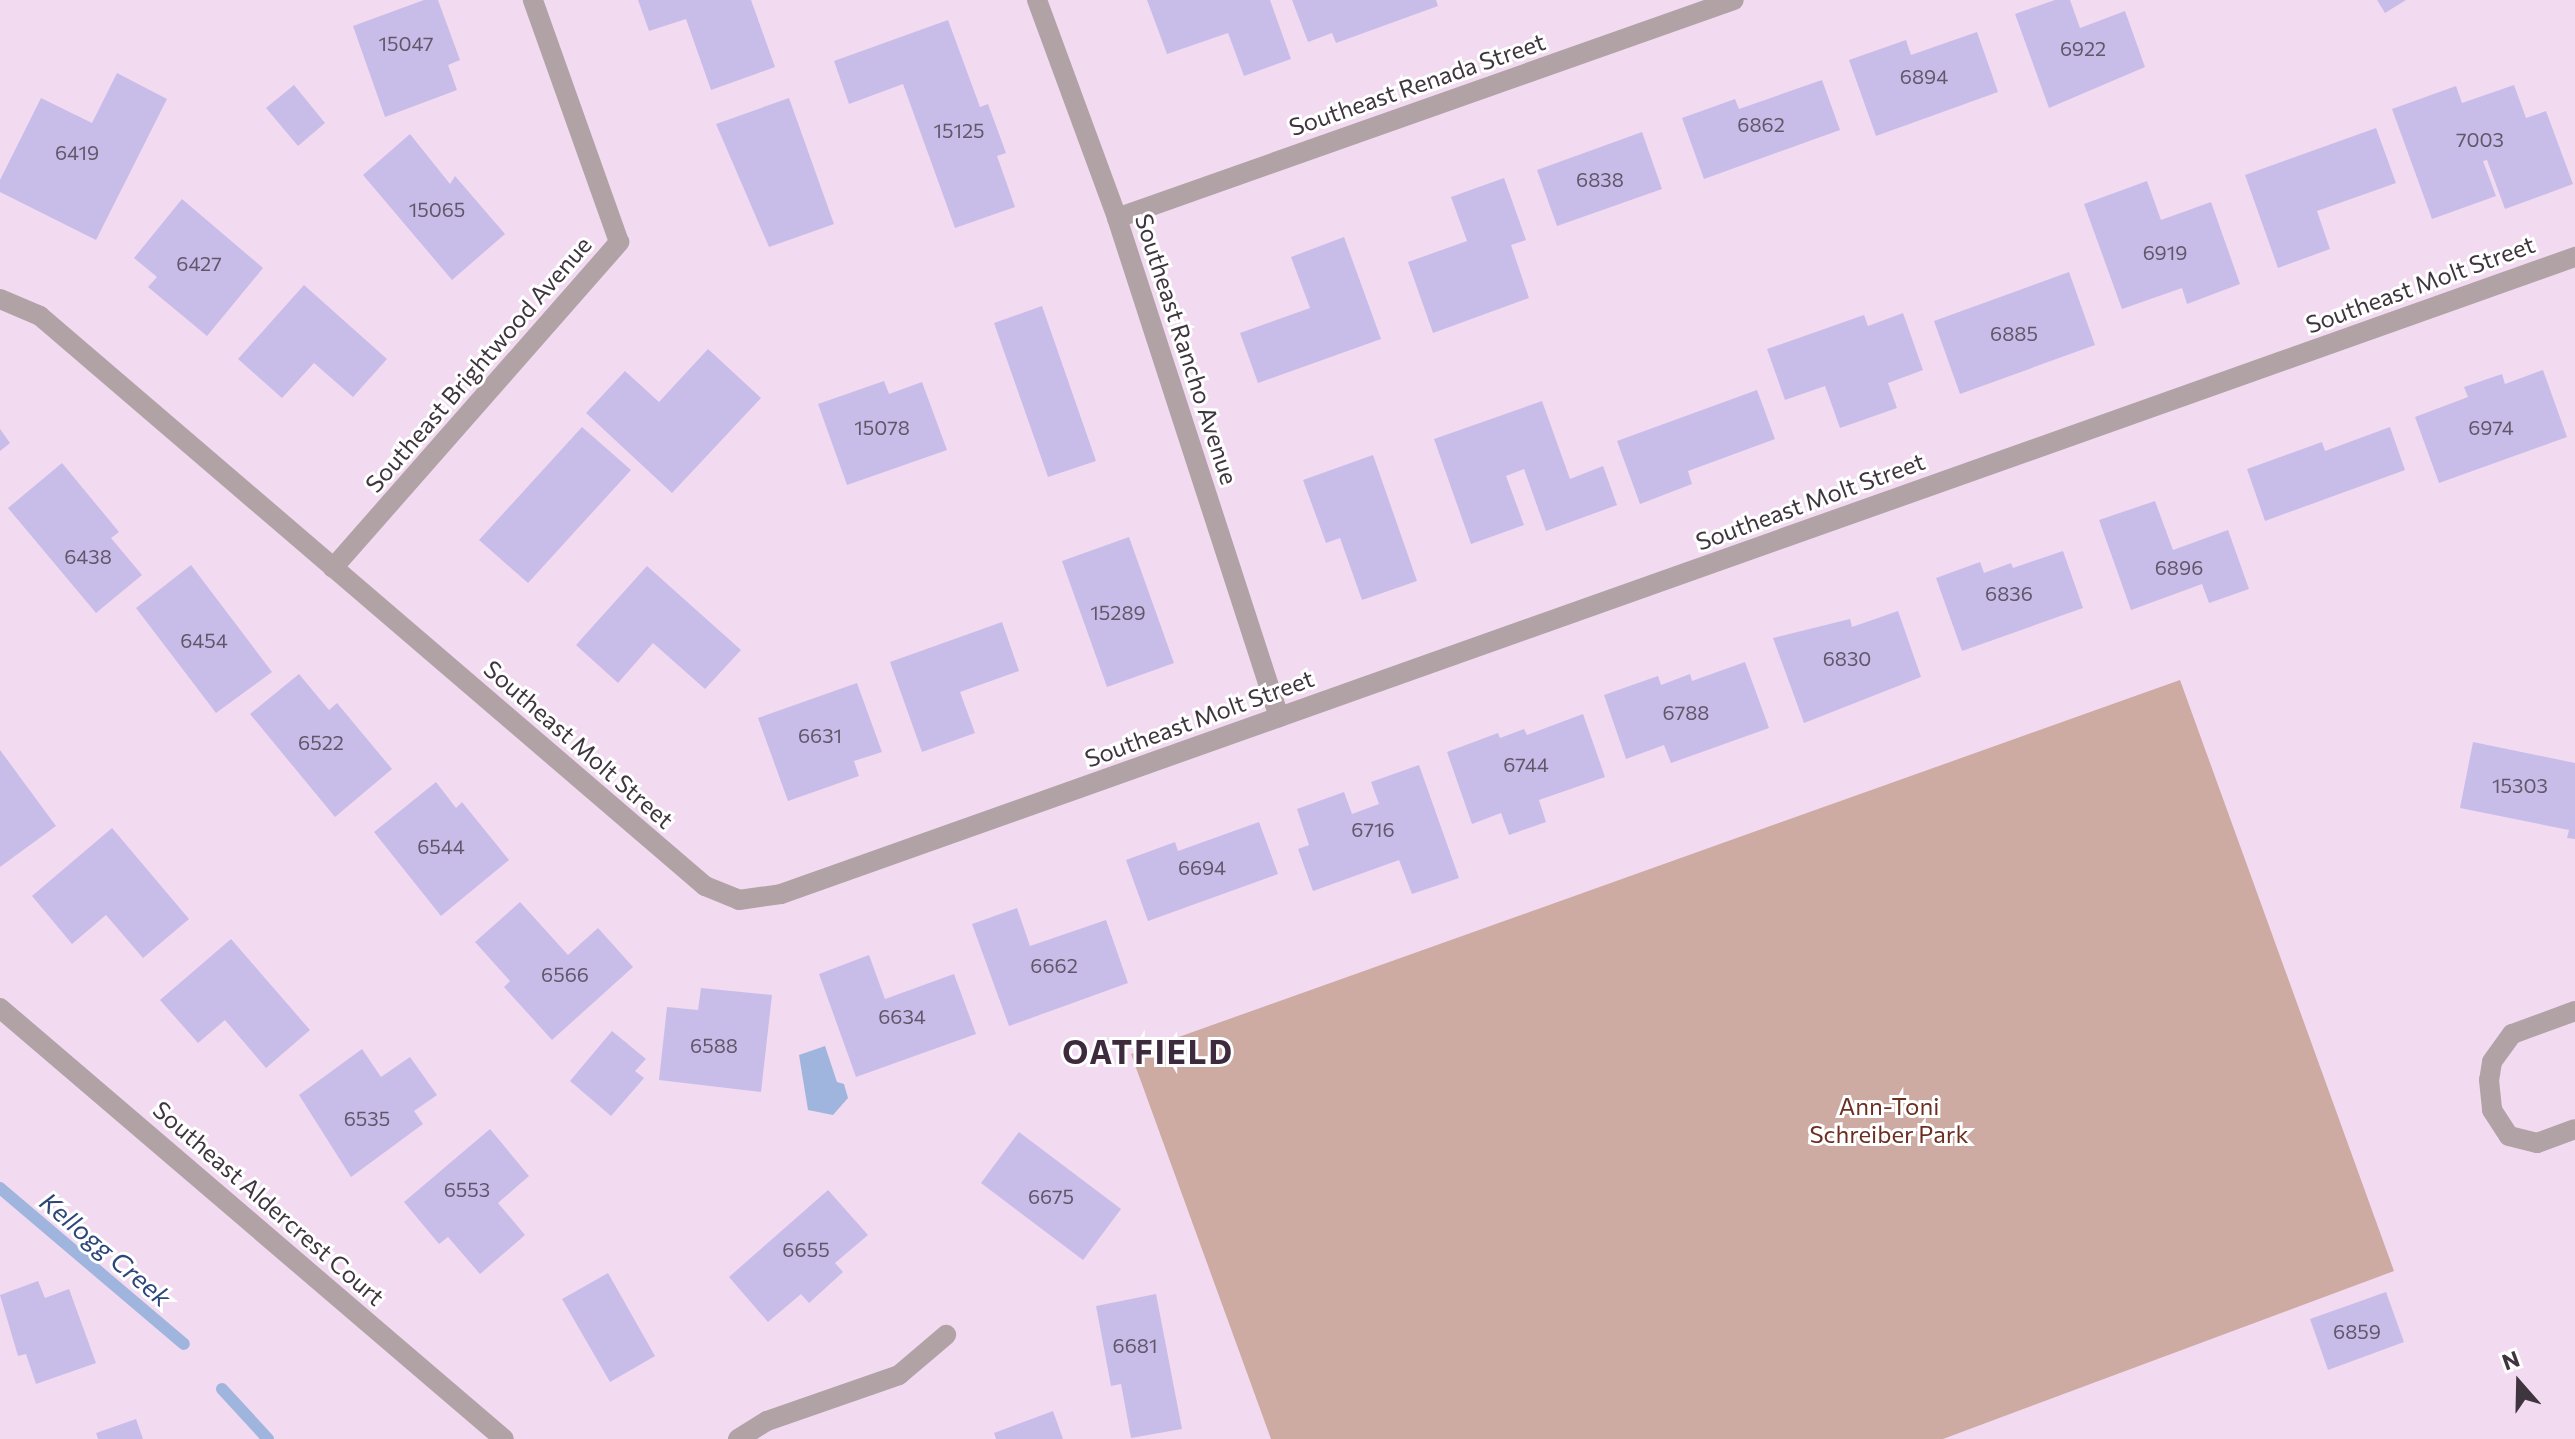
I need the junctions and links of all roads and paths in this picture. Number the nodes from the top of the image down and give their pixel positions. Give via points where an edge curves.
1 (533, 0) edge
2 (1037, 0) edge
3 (1734, 0) edge
4 (1117, 218) junction
5 (2575, 257) edge
6 (0, 299) edge
7 (333, 568) junction
8 (1279, 717) junction
9 (0, 1008) edge
10 (2575, 1011) edge
11 (2575, 1129) edge
12 (946, 1335) dead end
13 (504, 1439) edge
14 (738, 1439) edge

1 - 7 street, Southeast Brightwood Avenue via 619,242
2 - 4 street, Southeast Rancho Avenue
3 - 4 street, Southeast Renada Street
4 - 8 street, Southeast Rancho Avenue
5 - 8 street, Southeast Molt Street
6 - 7 street, Southeast Molt Street via 40,316
7 - 8 street, Southeast Molt Street via 705,886 739,900 781,894
9 - 13 street, Southeast Aldercrest Court
10 - 11 street via 2512,1034 2492,1062 2489,1080 2492,1110 2509,1136 2537,1143
12 - 14 street via 899,1375 767,1421

